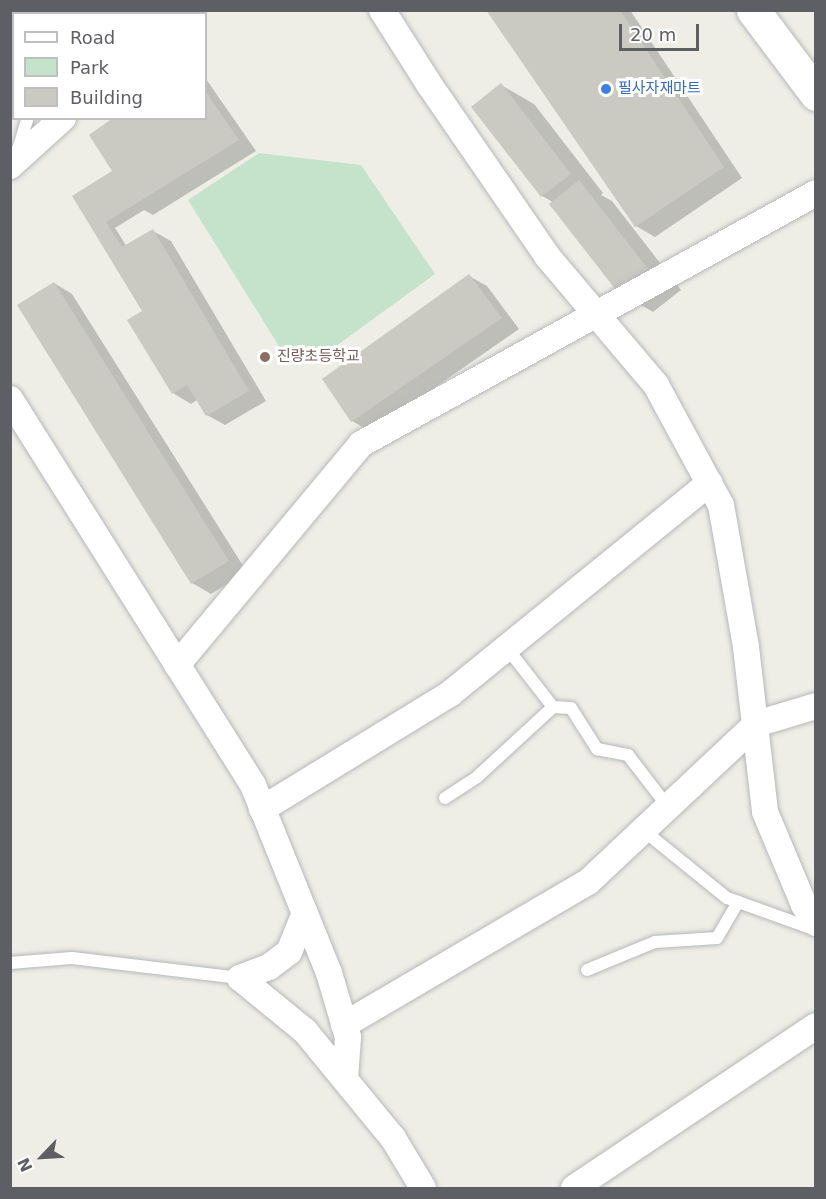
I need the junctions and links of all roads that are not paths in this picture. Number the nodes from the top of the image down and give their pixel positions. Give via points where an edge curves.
1 (382, 10) edge
2 (753, 10) edge
3 (816, 94) edge
4 (27, 120) edge
5 (61, 120) edge
6 (12, 165) edge
7 (816, 194) edge
8 (597, 315) junction
9 (10, 399) edge
10 (710, 483) junction
11 (507, 648) junction
12 (177, 665) junction
13 (816, 706) edge
14 (553, 707) junction
15 (756, 724) junction
16 (445, 798) dead end
17 (668, 807) junction
18 (262, 809) junction
19 (643, 830) junction
20 (738, 902) junction
21 (305, 913) junction
22 (816, 923) edge
23 (816, 930) edge
24 (10, 963) edge
25 (586, 970) dead end
26 (240, 978) junction
27 (344, 1025) junction
28 (816, 1026) edge
29 (345, 1079) junction
30 (423, 1188) edge
31 (574, 1188) edge

1 - 8 street via 547,256
2 - 3 main road
4 - 6 lane
5 - 6 street
7 - 8 street
8 - 10 street via 656,385
8 - 12 street via 361,444
9 - 12 street
10 - 11 street
10 - 15 street via 721,505
11 - 14 lane
11 - 18 street via 451,693
12 - 18 street via 253,785
13 - 15 street
14 - 16 lane via 477,777
14 - 17 lane via 571,708 597,749 628,755
15 - 17 street
15 - 22 street via 765,812
17 - 19 street
18 - 21 street
19 - 20 lane
19 - 27 street via 588,882
20 - 23 lane
20 - 25 lane via 717,938 655,942
21 - 26 street via 289,952 269,968
21 - 27 street
24 - 26 lane via 72,958
26 - 29 street via 305,1031
27 - 29 street via 348,1036
28 - 31 street
29 - 30 street via 393,1137

